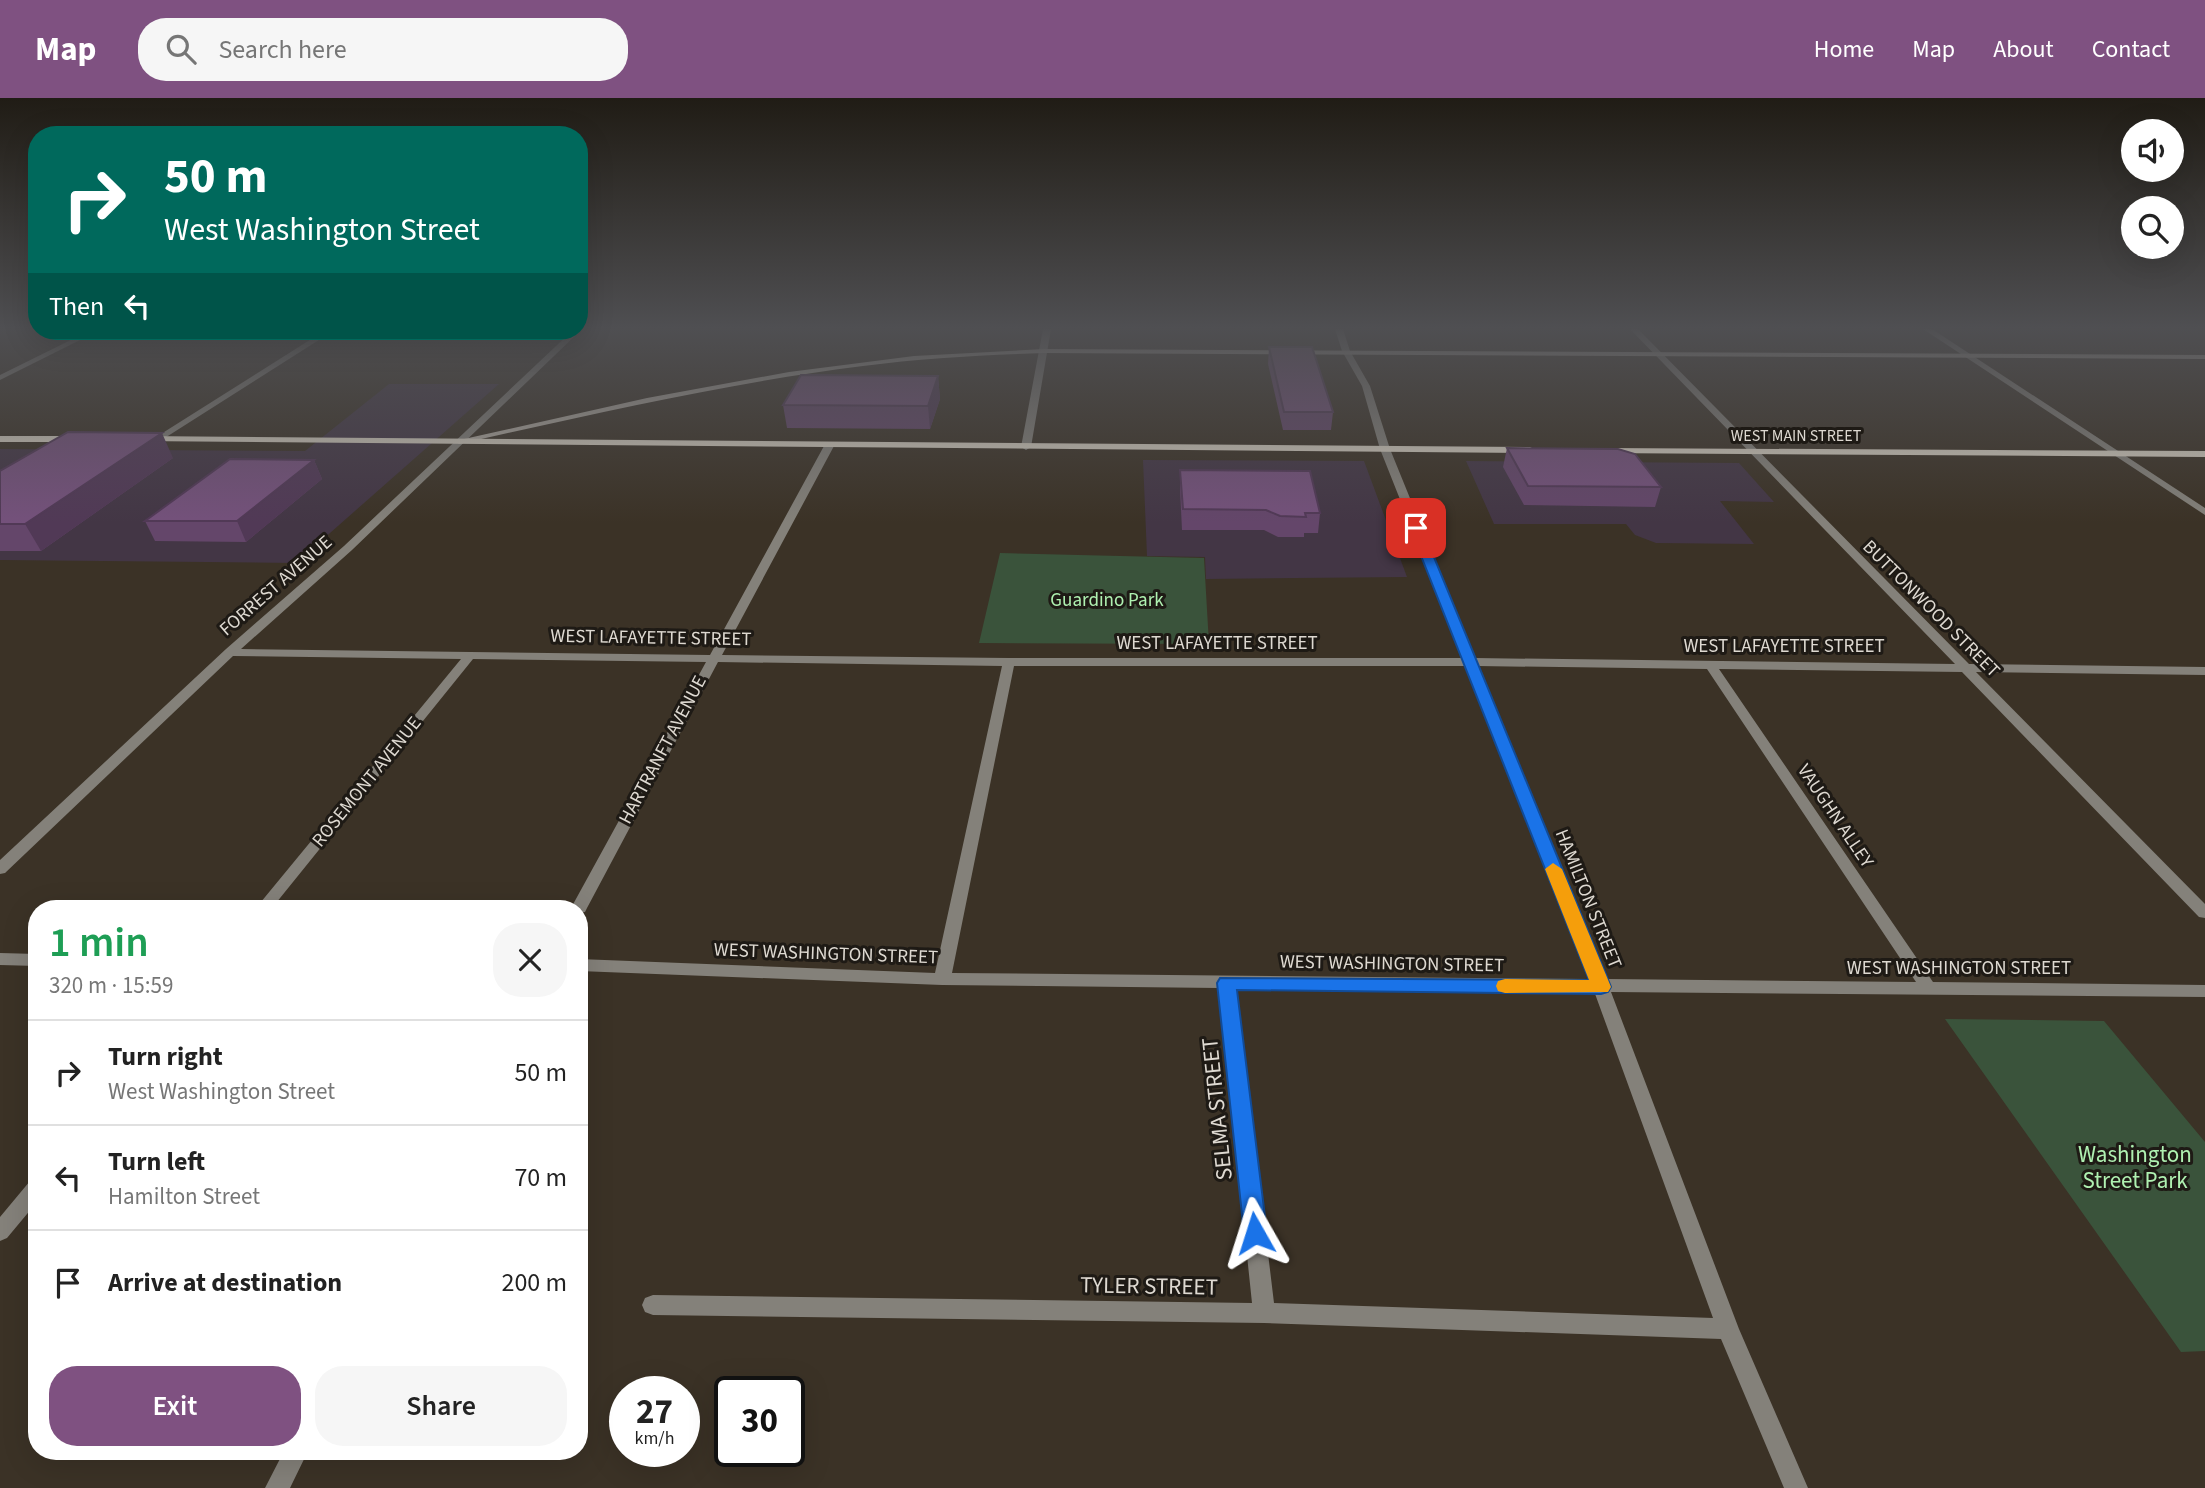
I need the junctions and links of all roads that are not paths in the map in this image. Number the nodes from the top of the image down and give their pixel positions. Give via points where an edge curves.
1 (229, 394) edge
2 (509, 394) edge
3 (689, 394) edge
4 (1036, 394) edge
5 (1368, 394) edge
6 (1696, 394) edge
7 (2028, 394) edge
8 (0, 439) edge
9 (94, 439) edge
10 (132, 439) edge
11 (158, 439) junction
12 (459, 441) junction
13 (829, 446) junction
14 (1026, 447) junction
15 (1385, 449) junction
16 (1539, 450) edge
17 (1592, 451) edge
18 (1752, 452) junction
19 (2119, 454) junction
20 (2205, 454) edge
21 (2205, 512) edge
22 (230, 652) junction
23 (469, 656) junction
24 (712, 658) junction
25 (1009, 662) junction
26 (1469, 662) junction
27 (1710, 664) junction
28 (1966, 666) junction
29 (2205, 671) edge
30 (0, 869) edge
31 (271, 900) edge
32 (583, 900) edge
33 (2205, 913) edge
34 (0, 959) edge
35 (28, 960) edge
36 (588, 965) edge
37 (942, 979) junction
38 (1227, 983) junction
39 (1601, 987) junction
40 (1929, 989) junction
41 (2205, 991) edge
42 (28, 1198) edge
43 (0, 1232) edge
44 (653, 1305) dead end
45 (1264, 1313) junction
46 (1728, 1329) junction
47 (291, 1460) edge
48 (276, 1488) edge
49 (1796, 1488) edge

1 - 11 street
2 - 12 street, FORREST AVENUE
3 - 12 main road
4 - 14 street
5 - 15 street, HAMILTON STREET
6 - 18 street, BUTTONWOOD STREET
7 - 19 street
8 - 9 main road
10 - 11 main road
11 - 12 main road
12 - 13 main road
12 - 22 street, FORREST AVENUE
13 - 14 main road
13 - 24 street, HARTRANFT AVENUE
14 - 15 main road
15 - 16 main road
15 - 26 street, HAMILTON STREET
17 - 18 main road, WEST MAIN STREET
18 - 19 main road, WEST MAIN STREET
18 - 28 street, BUTTONWOOD STREET
19 - 20 main road, WEST MAIN STREET
19 - 21 street
22 - 23 street, WEST LAFAYETTE STREET
22 - 30 street, FORREST AVENUE
23 - 24 street, WEST LAFAYETTE STREET
23 - 31 street, ROSEMONT AVENUE
24 - 25 street, WEST LAFAYETTE STREET
24 - 32 street, HARTRANFT AVENUE
25 - 26 street, WEST LAFAYETTE STREET
25 - 37 street
26 - 27 street, WEST LAFAYETTE STREET
26 - 39 street, HAMILTON STREET
27 - 28 street, WEST LAFAYETTE STREET
27 - 40 street, VAUGHN ALLEY
28 - 29 street, WEST LAFAYETTE STREET
28 - 33 street, BUTTONWOOD STREET
34 - 35 street
36 - 37 street, WEST WASHINGTON STREET
37 - 38 street, WEST WASHINGTON STREET
38 - 39 street, WEST WASHINGTON STREET
38 - 45 street, SELMA STREET
39 - 40 street, WEST WASHINGTON STREET
39 - 46 street, HAMILTON STREET
40 - 41 street, WEST WASHINGTON STREET
42 - 43 street
44 - 45 street, TYLER STREET
45 - 46 street, TYLER STREET
46 - 49 street, HAMILTON STREET
47 - 48 street

